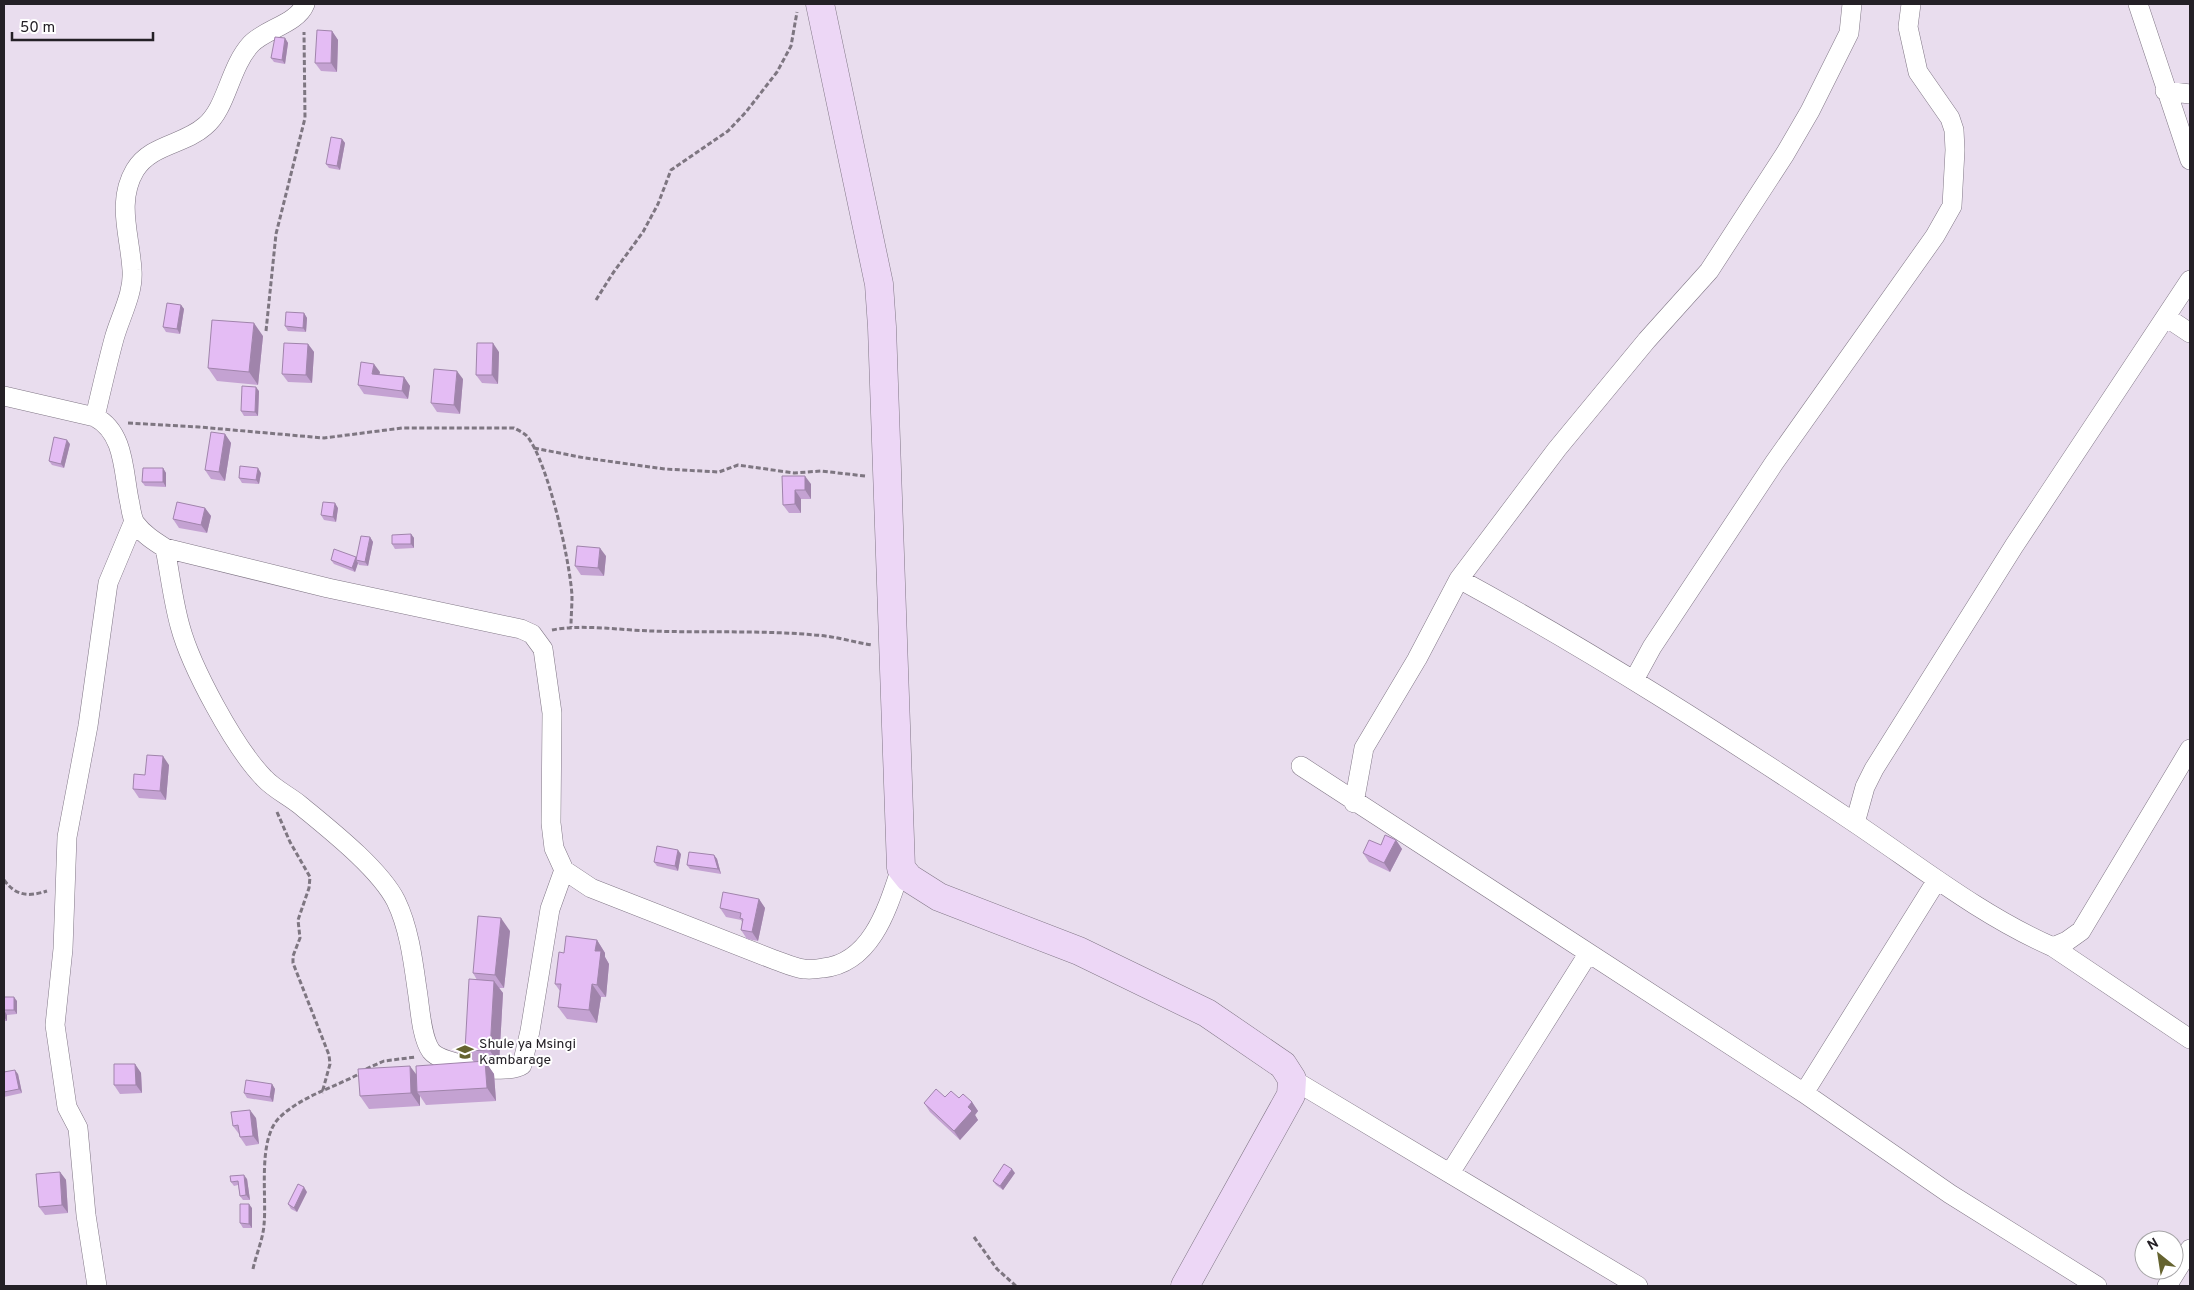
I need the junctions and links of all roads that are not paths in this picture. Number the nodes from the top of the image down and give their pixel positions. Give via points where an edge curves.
1 (820, 4) edge
2 (1852, 4) edge
3 (1911, 4) edge
4 (2138, 4) edge
5 (304, 6) edge
6 (2165, 91) junction
7 (2190, 94) edge
8 (2190, 160) edge
9 (2190, 280) edge
10 (2166, 316) junction
11 (2190, 333) edge
12 (4, 396) edge
13 (100, 419) junction
14 (134, 521) junction
15 (165, 548) junction
16 (1459, 579) junction
17 (1634, 680) junction
18 (2190, 748) edge
19 (1301, 766) dead end
20 (1354, 803) junction
21 (1855, 823) junction
22 (901, 868) junction
23 (564, 870) junction
24 (1937, 880) junction
25 (2053, 947) junction
26 (1588, 954) junction
27 (2190, 1039) edge
28 (1292, 1079) junction
29 (1804, 1093) junction
30 (1450, 1173) junction
31 (2190, 1249) edge
32 (96, 1286) edge
33 (1185, 1286) edge
34 (1638, 1286) edge
35 (2098, 1286) edge
36 (2167, 1286) edge

1 - 22 street via 878,284
2 - 16 street via 1849,33 1810,111 1709,271 1557,448
3 - 17 street via 1908,27 1918,72 1950,118 1954,130 1952,206 1935,236 1774,463 1652,647
4 - 6 street
5 - 13 street via 252,43 233,70 212,120 193,134 146,158 126,188 124,211 132,278 114,338
6 - 7 street
6 - 8 street
9 - 10 street
10 - 11 street
10 - 21 street via 2014,546 1874,769
12 - 13 street
13 - 14 street via 115,437 121,451
14 - 15 street via 146,536
14 - 32 street via 114,564 105,599 88,726 67,837 63,949 55,1025 67,1107 78,1128
15 - 23 street via 532,634 543,649 552,713 551,823 554,848
15 - 23 street via 180,626 194,665 246,755 264,778 300,805 381,879 395,900 405,924 422,1025 436,1056 469,1066 507,1070 522,1064 550,909
16 - 17 street via 1539,622
16 - 20 street via 1417,659 1364,748
17 - 21 street
18 - 25 street via 2082,931 2068,942
19 - 20 street
20 - 26 street
21 - 24 street
22 - 23 street via 887,909 856,955 832,967 806,970 591,888
22 - 28 street via 909,878 939,897 1079,951 1207,1013 1283,1065
24 - 25 street via 2030,937
24 - 29 street
25 - 27 street
26 - 29 street
26 - 30 street
28 - 30 street
28 - 33 street via 1292,1095
29 - 35 street via 1950,1194
30 - 34 street
31 - 36 street

